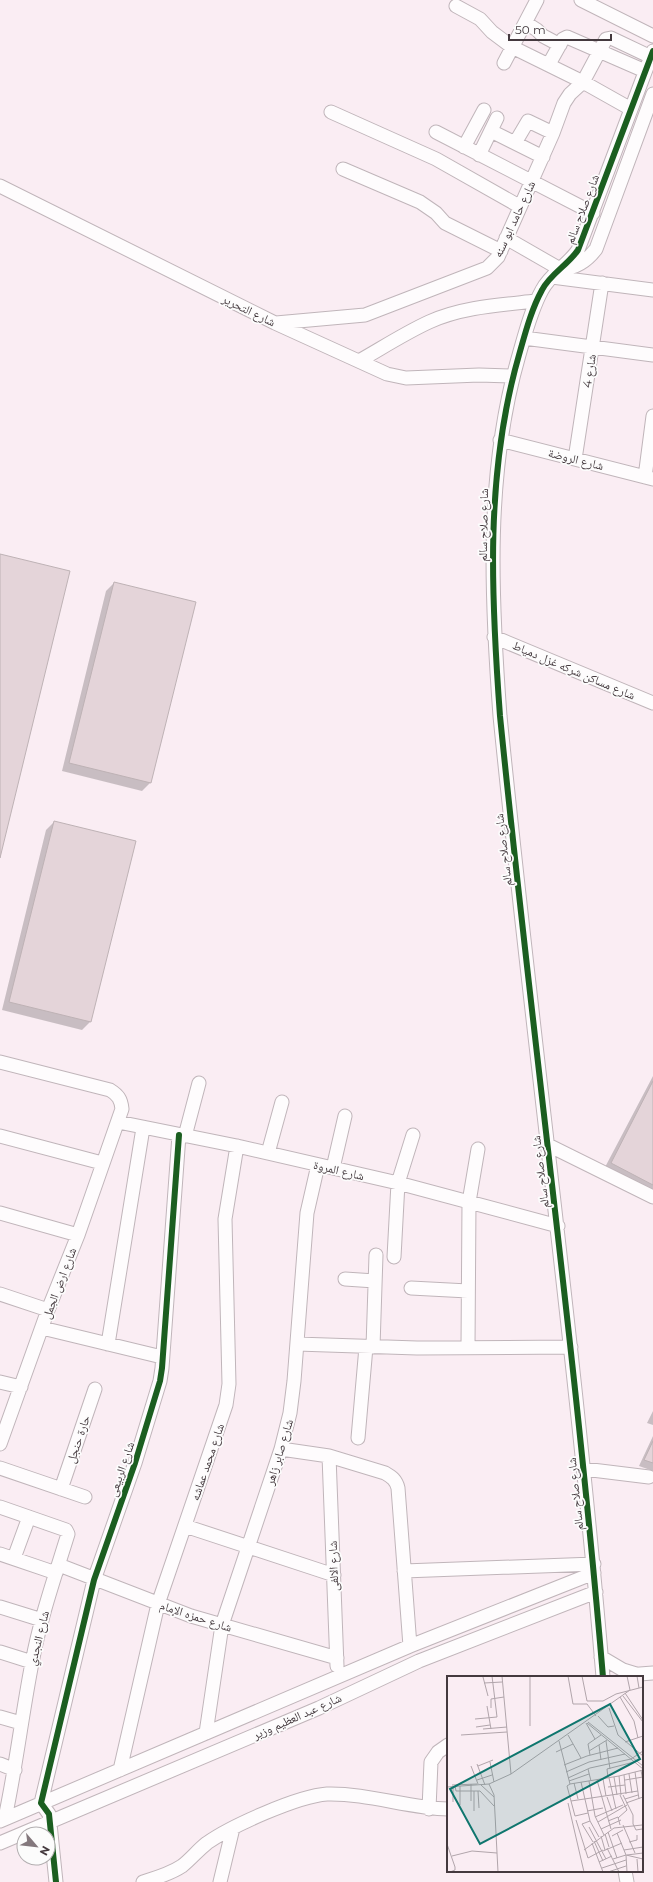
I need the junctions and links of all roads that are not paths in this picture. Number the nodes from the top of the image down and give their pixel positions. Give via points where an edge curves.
1 (537, 0) edge
2 (582, 0) edge
3 (456, 6) dead end
4 (526, 22) junction
5 (653, 36) edge
6 (560, 45) junction
7 (512, 47) junction
8 (599, 52) junction
9 (652, 54) edge
10 (504, 63) dead end
11 (549, 64) junction
12 (645, 71) junction
13 (583, 82) junction
14 (653, 94) edge
15 (631, 109) junction
16 (484, 110) dead end
17 (331, 112) dead end
18 (498, 118) dead end
19 (491, 131) junction
20 (436, 132) dead end
21 (554, 133) junction
22 (515, 143) junction
23 (464, 147) junction
24 (479, 155) junction
25 (543, 158) junction
26 (343, 169) dead end
27 (531, 181) junction
28 (0, 186) edge
29 (519, 206) junction
30 (593, 214) junction
31 (506, 238) junction
32 (501, 251) junction
33 (556, 273) junction
34 (602, 283) junction
35 (653, 290) edge
36 (536, 301) junction
37 (275, 323) junction
38 (524, 338) junction
39 (592, 347) junction
40 (653, 355) edge
41 (359, 361) junction
42 (512, 376) junction
43 (653, 416) edge
44 (500, 440) junction
45 (575, 459) junction
46 (649, 478) edge
47 (494, 637) junction
48 (653, 703) edge
49 (0, 1062) edge
50 (199, 1083) dead end
51 (282, 1102) dead end
52 (345, 1116) dead end
53 (118, 1122) junction
54 (143, 1128) junction
55 (413, 1135) dead end
56 (0, 1136) edge
57 (182, 1136) junction
58 (548, 1145) junction
59 (237, 1146) junction
60 (478, 1149) dead end
61 (268, 1153) junction
62 (102, 1163) junction
63 (318, 1165) junction
64 (333, 1168) junction
65 (398, 1184) junction
66 (653, 1197) edge
67 (469, 1202) junction
68 (0, 1213) edge
69 (558, 1226) junction
70 (78, 1235) junction
71 (376, 1255) dead end
72 (394, 1257) dead end
73 (345, 1279) dead end
74 (375, 1281) junction
75 (411, 1288) dead end
76 (468, 1291) junction
77 (0, 1294) edge
78 (48, 1310) junction
79 (42, 1328) junction
80 (108, 1344) junction
81 (297, 1344) junction
82 (369, 1347) junction
83 (572, 1347) junction
84 (468, 1348) junction
85 (162, 1357) junction
86 (0, 1382) edge
87 (21, 1387) junction
88 (95, 1389) dead end
89 (358, 1438) dead end
90 (0, 1444) edge
91 (281, 1448) junction
92 (329, 1456) junction
93 (0, 1468) edge
94 (584, 1469) junction
95 (649, 1477) dead end
96 (61, 1489) junction
97 (85, 1497) dead end
98 (0, 1507) edge
99 (29, 1517) junction
100 (185, 1526) junction
101 (248, 1547) junction
102 (0, 1554) edge
103 (14, 1558) junction
104 (57, 1569) junction
105 (594, 1569) junction
106 (404, 1571) junction
107 (334, 1575) junction
108 (94, 1580) junction
109 (596, 1592) junction
110 (158, 1604) junction
111 (0, 1607) edge
112 (42, 1620) junction
113 (222, 1625) junction
114 (410, 1646) junction
115 (0, 1652) edge
116 (601, 1657) junction
117 (337, 1658) junction
118 (32, 1662) junction
119 (653, 1673) edge
120 (636, 1674) junction
121 (602, 1676) edge
122 (625, 1676) edge
123 (338, 1677) junction
124 (312, 1688) junction
125 (285, 1699) junction
126 (319, 1708) junction
127 (0, 1717) edge
128 (292, 1718) junction
129 (21, 1724) junction
130 (206, 1733) junction
131 (447, 1746) edge
132 (0, 1764) edge
133 (15, 1770) junction
134 (120, 1770) junction
135 (64, 1794) junction
136 (41, 1804) junction
137 (430, 1809) junction
138 (447, 1809) edge
139 (71, 1812) junction
140 (3, 1820) edge
141 (50, 1821) junction
142 (233, 1828) junction
143 (0, 1843) edge
144 (625, 1872) edge
145 (56, 1882) edge
146 (142, 1882) edge
147 (220, 1882) edge
148 (627, 1882) edge

1 - 4 street
2 - 5 street
3 - 7 street via 480,19 496,36
4 - 6 street via 543,36
4 - 7 street
6 - 8 street via 567,37
6 - 11 street
7 - 10 street
7 - 11 street
8 - 9 street, شارع حامد ابو سنه via 609,38
8 - 12 street
8 - 13 street, شارع حامد ابو سنه
9 - 12 street, شارع صلاح سالم
11 - 13 street
12 - 15 street, شارع صلاح سالم
13 - 15 street
13 - 21 street, شارع حامد ابو سنه via 567,98
14 - 33 street, شارع صلاح سالم via 596,249 577,266
15 - 30 street, شارع صلاح سالم
16 - 23 street
17 - 29 street via 436,159
18 - 19 street
19 - 22 street
19 - 24 street
20 - 23 street
21 - 22 street via 528,121
21 - 25 street, شارع حامد ابو سنه
22 - 25 street
23 - 24 street
24 - 27 street
25 - 27 street, شارع حامد ابو سنه
26 - 32 street via 420,202 445,223
27 - 29 street, شارع حامد ابو سنه
27 - 30 street
28 - 37 street, شارع التحرير
29 - 31 street, شارع حامد ابو سنه
30 - 33 street, شارع صلاح سالم via 573,258
31 - 32 street, شارع حامد ابو سنه
31 - 33 street
32 - 37 street, شارع حامد ابو سنه via 487,268 366,316
33 - 34 street
33 - 36 street, شارع صلاح سالم
34 - 35 street
34 - 39 street, شارع 4
36 - 38 street, شارع صلاح سالم
36 - 41 street via 487,306 429,322
37 - 41 street, شارع التحرير
38 - 39 street
38 - 42 street, شارع صلاح سالم
39 - 40 street
39 - 45 street, شارع 4
41 - 42 street, شارع التحرير via 387,374 406,378
42 - 44 street, شارع صلاح سالم
43 - 46 street
44 - 45 street, شارع الروضة
44 - 47 street, شارع صلاح سالم via 494,491
45 - 46 street, شارع الروضة
47 - 48 street, شارع مساكن شركه غزل دمياط
47 - 58 street, شارع صلاح سالم via 508,793
49 - 53 street, شارع ارض الجمل via 110,1090 122,1101
50 - 57 street, شارع الربيعى
51 - 61 street
52 - 64 street
53 - 54 street, شارع المروة
53 - 62 street, شارع ارض الجمل
54 - 57 street, شارع المروة
54 - 80 street
55 - 65 street
56 - 62 street
57 - 59 street, شارع المروة
57 - 85 street, شارع الربيعى
58 - 66 street
58 - 69 street, شارع صلاح سالم
59 - 61 street, شارع المروة
59 - 100 street, شارع محمد عماشه via 225,1219 229,1384 226,1405
60 - 67 street
61 - 63 street, شارع المروة
62 - 70 street, شارع ارض الجمل
63 - 64 street, شارع المروة
63 - 81 street, شارع صابر زاهر via 307,1213
64 - 65 street, شارع المروة
65 - 67 street, شارع المروة
65 - 72 street
67 - 69 street, شارع المروة
67 - 76 street
68 - 70 street
69 - 83 street, شارع صلاح سالم
70 - 78 street, شارع ارض الجمل
71 - 74 street
73 - 74 street
74 - 82 street
75 - 76 street
76 - 84 street
77 - 78 street
78 - 79 street, شارع ارض الجمل
79 - 80 street
79 - 87 street, شارع ارض الجمل
80 - 85 street
81 - 82 street
81 - 91 street, شارع صابر زاهر via 290,1413
82 - 84 street
82 - 89 street
83 - 84 street
83 - 94 street, شارع صلاح سالم
85 - 108 street, شارع الربيعى via 160,1381 136,1463
86 - 87 street
87 - 90 street, شارع ارض الجمل
88 - 96 street, حارة حنجل
91 - 92 street
91 - 101 street, شارع صابر زاهر
92 - 106 street via 385,1473 396,1482
92 - 107 street, شارع الالفى
93 - 96 street
94 - 95 street
94 - 105 street, شارع صلاح سالم
96 - 97 street
98 - 99 street, شارع النجدي
99 - 103 street
99 - 104 street, شارع النجدي via 68,1532
100 - 101 street
100 - 110 street, شارع محمد عماشه
101 - 107 street
101 - 113 street, شارع صابر زاهر
102 - 103 street, شارع حمزه الإمام
103 - 104 street, شارع حمزه الإمام
104 - 108 street, شارع حمزه الإمام
104 - 112 street, شارع النجدي
105 - 106 street
105 - 109 street, شارع صلاح سالم
105 - 114 street, شارع عبد العظيم وزير
106 - 114 street
107 - 117 street, شارع الالفى
108 - 110 street, شارع حمزه الإمام
108 - 136 street, شارع الربيعى
109 - 116 street, شارع صلاح سالم
109 - 126 street, شارع عبد العظيم وزير via 419,1660
110 - 113 street, شارع حمزه الإمام
110 - 134 street, شارع محمد عماشه
111 - 112 street
112 - 118 street, شارع النجدي
113 - 117 street, شارع حمزه الإمام
113 - 130 street, شارع صابر زاهر
114 - 123 street, شارع عبد العظيم وزير
115 - 118 street
116 - 120 street via 623,1670
116 - 121 street, شارع صلاح سالم
117 - 123 street, شارع الالفى
118 - 129 street, شارع النجدي
119 - 120 street
120 - 122 street
123 - 124 street, شارع عبد العظيم وزير
124 - 125 street, شارع عبد العظيم وزير
124 - 126 street via 309,1693 310,1702
125 - 128 street via 293,1707
125 - 130 street, شارع عبد العظيم وزير
126 - 128 street, شارع عبد العظيم وزير
127 - 129 street
128 - 139 street, شارع عبد العظيم وزير
129 - 133 street, شارع النجدي
130 - 134 street, شارع عبد العظيم وزير
131 - 137 street via 438,1752 431,1762
132 - 133 street
133 - 140 street, شارع النجدي
134 - 135 street, شارع عبد العظيم وزير
135 - 136 street, شارع عبد العظيم وزير
135 - 139 street via 62,1802
136 - 140 street, شارع عبد العظيم وزير
136 - 141 street via 48,1811
137 - 138 street
137 - 142 street via 350,1795 326,1794 257,1816
139 - 141 street, شارع عبد العظيم وزير
141 - 143 street, شارع عبد العظيم وزير
141 - 145 street
142 - 146 street via 205,1844 168,1874
142 - 147 street
144 - 148 street

